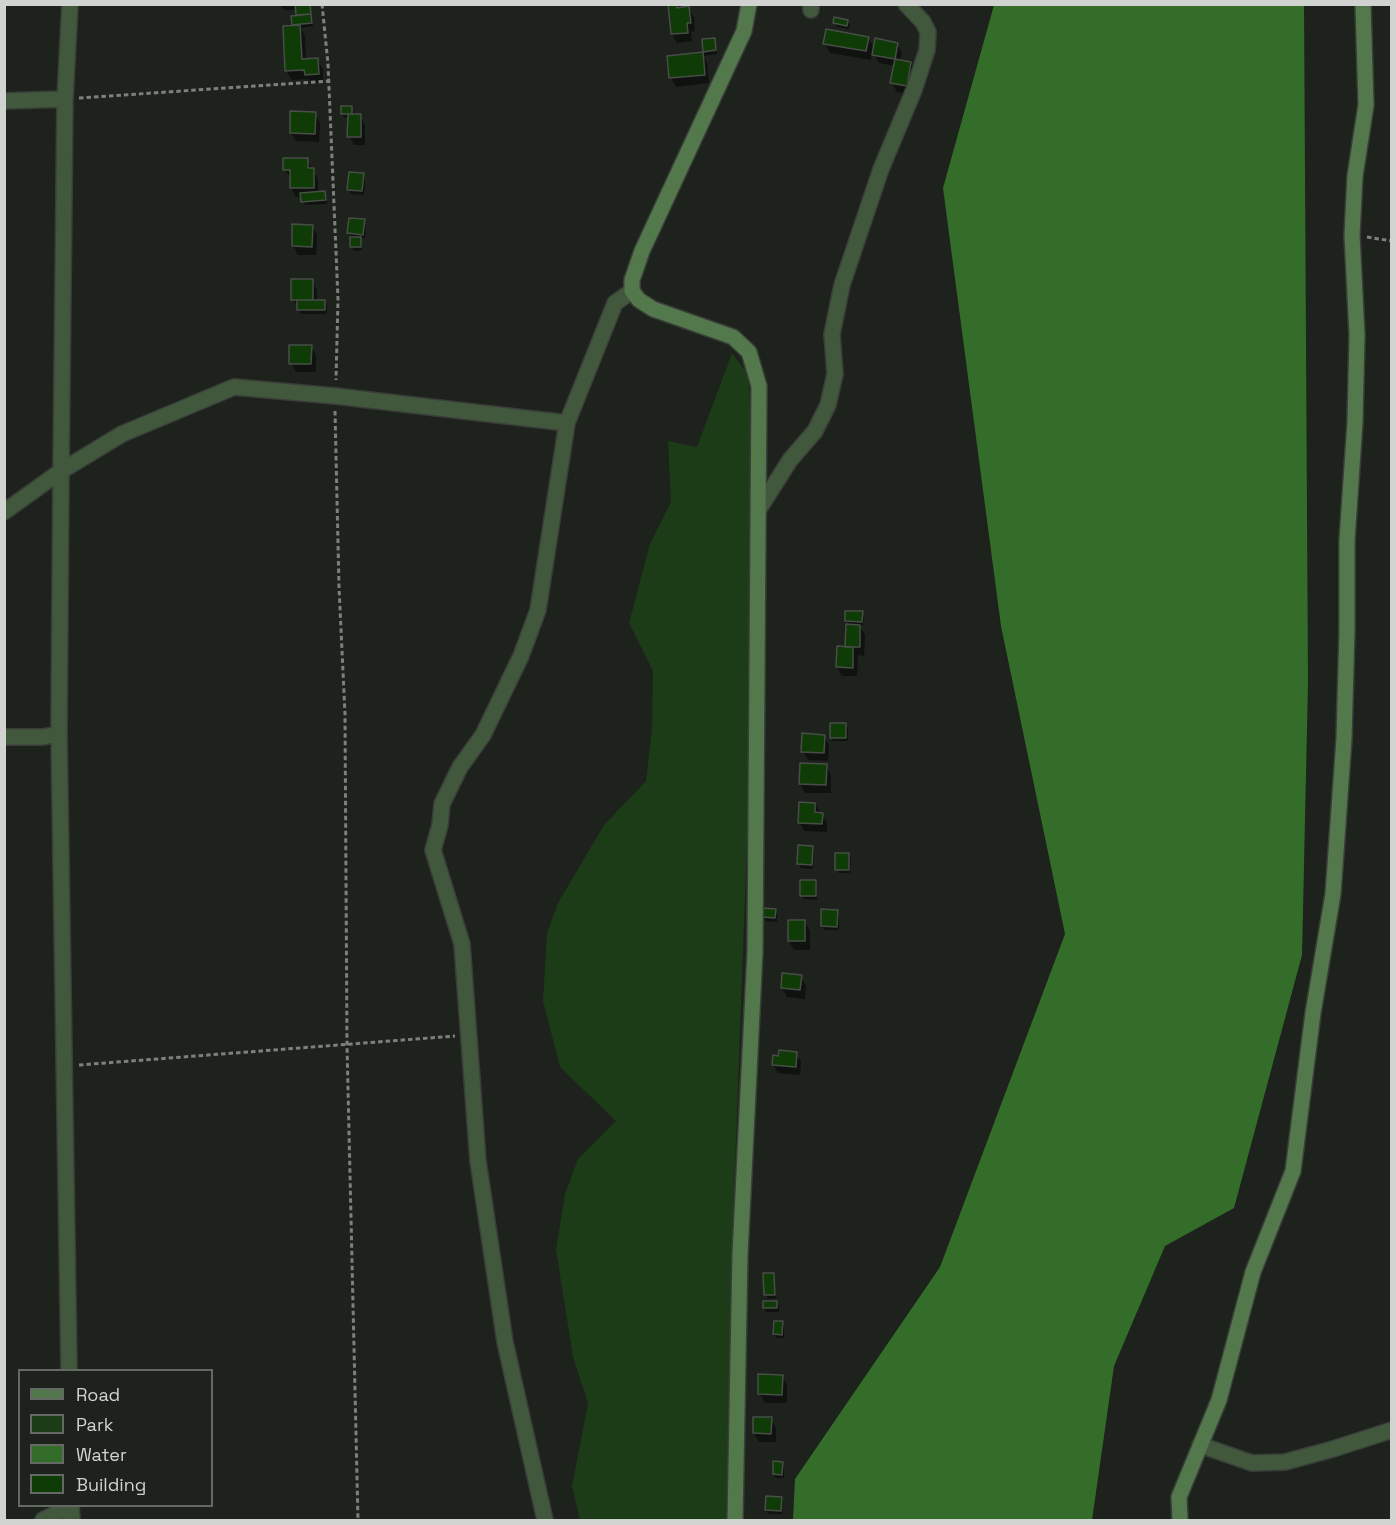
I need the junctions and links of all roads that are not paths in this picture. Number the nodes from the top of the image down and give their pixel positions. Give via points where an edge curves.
1 (69, 4) edge
2 (749, 4) edge
3 (906, 4) edge
4 (1363, 4) edge
5 (65, 99) junction
6 (4, 101) edge
7 (632, 291) junction
8 (567, 423) junction
9 (60, 471) junction
10 (759, 509) junction
11 (4, 512) edge
12 (59, 734) junction
13 (4, 737) edge
14 (69, 1369) edge
15 (1392, 1430) edge
16 (1200, 1445) junction
17 (70, 1507) edge
18 (43, 1521) edge
19 (545, 1521) edge
20 (735, 1521) edge
21 (1180, 1521) edge

1 - 5 street
2 - 7 main road via 744,31 642,251
3 - 10 street via 928,32 927,50 842,285 832,334 835,374 828,405 815,431 790,460
4 - 16 main road via 1366,105 1355,176 1352,235 1357,335 1355,422 1347,540 1344,739 1334,894 1313,1013 1293,1171 1252,1272 1219,1400
5 - 6 street
5 - 9 street
7 - 8 street via 615,303
7 - 10 main road via 652,309 733,337 750,352 759,386
8 - 9 street via 234,387 122,434
8 - 19 street via 538,610 483,735 460,767 442,804 433,850 462,944 478,1161 505,1342
9 - 11 street
9 - 12 street
10 - 20 main road via 755,952 740,1254
12 - 13 street
12 - 14 street
15 - 16 street via 1285,1462 1252,1463
16 - 21 main road via 1179,1497
17 - 18 street

